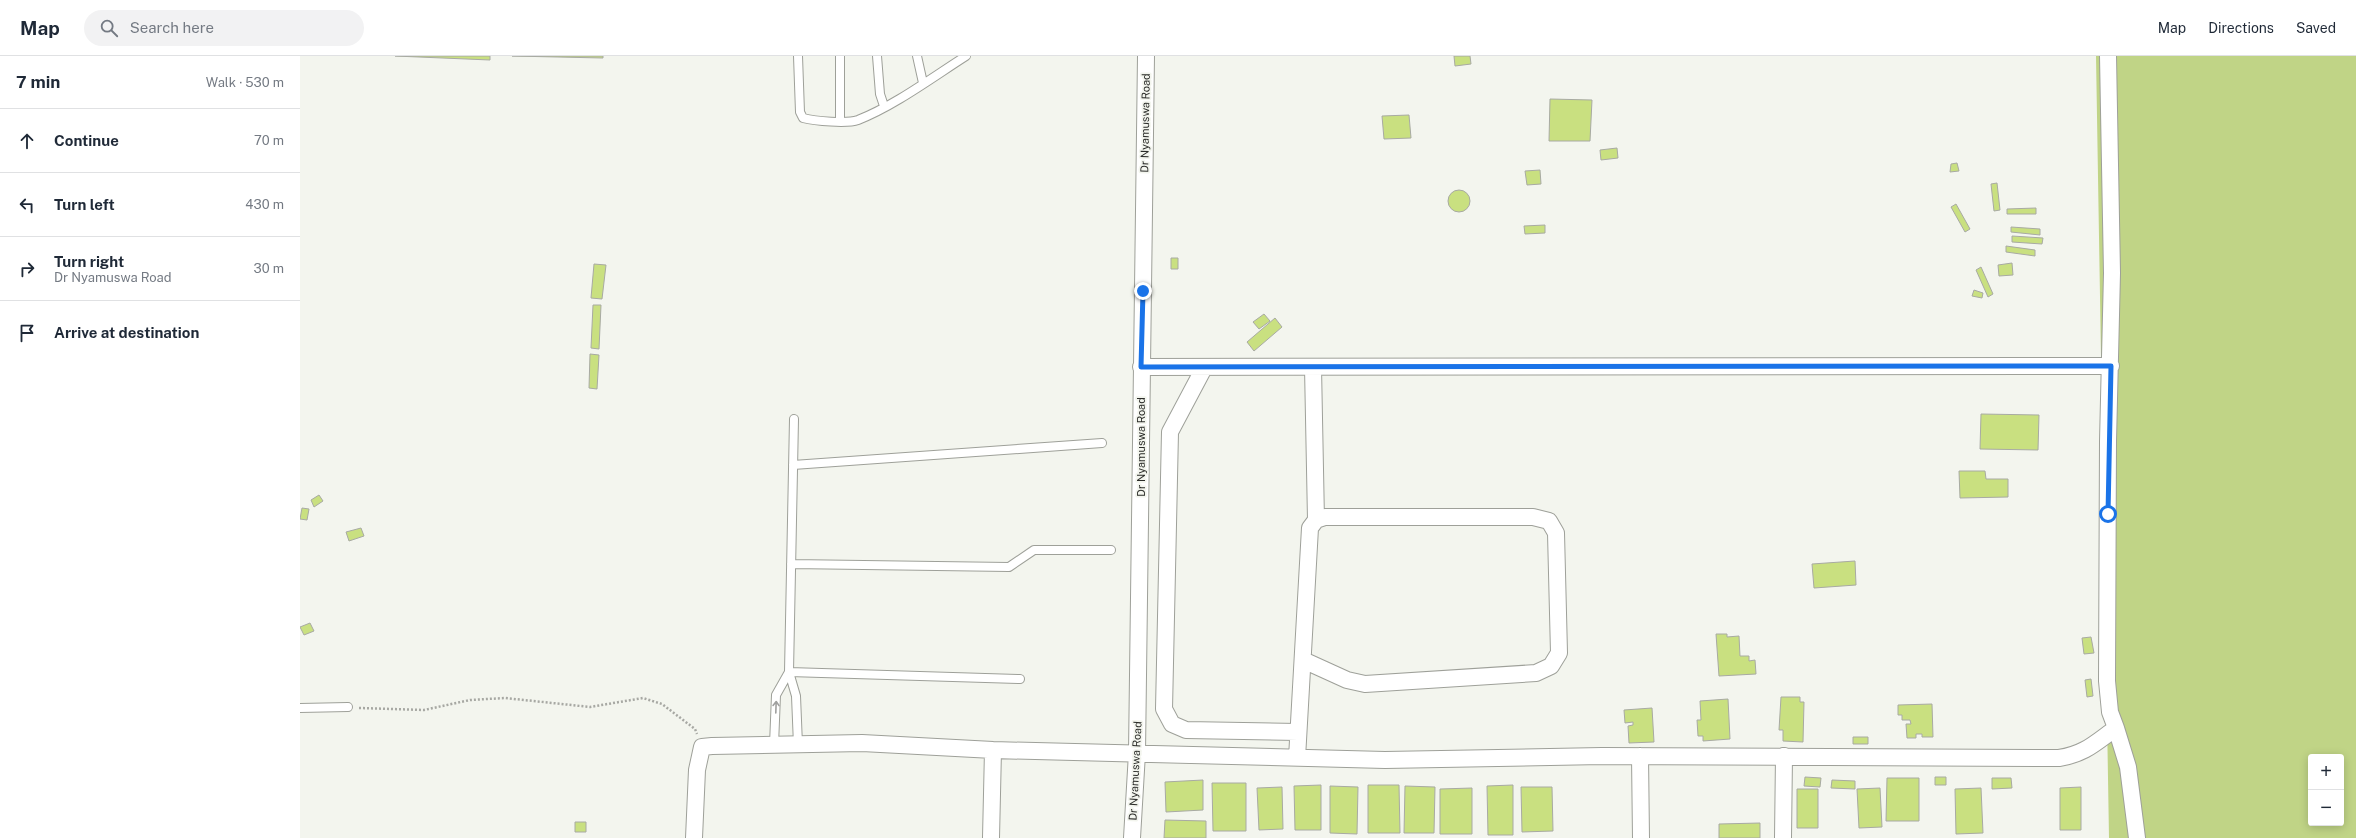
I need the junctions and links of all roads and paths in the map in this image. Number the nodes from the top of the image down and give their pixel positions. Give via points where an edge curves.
1 (798, 56) edge
2 (840, 56) edge
3 (877, 56) edge
4 (917, 56) edge
5 (966, 56) edge
6 (1146, 56) edge
7 (2108, 56) edge
8 (957, 58) edge
9 (923, 83) junction
10 (884, 106) junction
11 (840, 120) junction
12 (2111, 366) junction
13 (1141, 367) junction
14 (1313, 367) junction
15 (1204, 368) junction
16 (794, 419) dead end
17 (1102, 443) dead end
18 (793, 465) junction
19 (1316, 520) junction
20 (1111, 550) dead end
21 (791, 564) junction
22 (1303, 660) junction
23 (789, 672) junction
24 (1020, 679) dead end
25 (348, 707) joint
26 (300, 708) edge
27 (2116, 728) junction
28 (1298, 732) junction
29 (774, 745) junction
30 (798, 745) junction
31 (702, 747) junction
32 (993, 750) junction
33 (1137, 753) junction
34 (1640, 756) junction
35 (1784, 756) junction
36 (1297, 758) junction
37 (694, 838) edge
38 (991, 838) edge
39 (1132, 838) edge
40 (1640, 838) edge
41 (1783, 838) edge
42 (2137, 838) edge

1 - 11 lane via 800,112 803,118
2 - 11 lane
3 - 10 lane via 880,94
4 - 9 lane
5 - 8 lane
6 - 13 street, Dr Nyamuswa Road
7 - 12 street
8 - 9 lane
9 - 10 lane
10 - 11 lane via 857,120
12 - 14 street
12 - 27 street via 2108,441 2107,681 2110,712
13 - 15 street
13 - 33 street, Dr Nyamuswa Road
14 - 15 street
14 - 19 street
15 - 28 street via 1170,432 1164,709 1172,724 1186,730
16 - 18 lane
17 - 18 lane
18 - 21 lane
19 - 22 street via 1310,528
19 - 22 street via 1325,517 1533,517 1549,521 1556,533 1559,652 1551,666 1536,673 1365,684 1347,680
20 - 21 lane via 1034,550 1009,567
21 - 23 lane
22 - 28 street
23 - 24 lane
29 -> 23 lane via 776,695
23 - 30 lane via 796,696
25 - 26 lane
25 - 31 path via 424,710 470,700 505,698 590,707 643,698 662,704 695,729
27 - 35 street via 2089,749 2077,755 2059,758
27 - 42 street via 2128,767
28 - 36 street
29 - 30 street
29 - 31 street
30 - 32 street via 862,743
31 - 37 street via 696,770
32 - 33 street
32 - 38 street
33 - 36 street
33 - 39 street, Dr Nyamuswa Road
34 - 35 street
34 - 36 street via 1385,760
34 - 40 street
35 - 41 street

